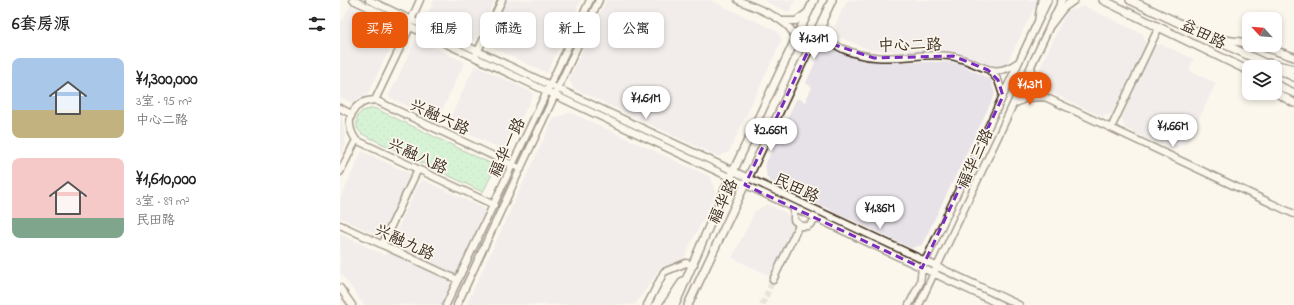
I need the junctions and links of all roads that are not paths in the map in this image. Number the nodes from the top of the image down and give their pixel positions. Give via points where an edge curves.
1 (353, 0) edge
2 (369, 0) edge
3 (420, 0) edge
4 (502, 0) edge
5 (590, 0) edge
6 (599, 0) edge
7 (738, 0) edge
8 (814, 0) edge
9 (832, 0) edge
10 (1042, 0) edge
11 (1048, 0) edge
12 (1062, 0) edge
13 (1074, 0) edge
14 (1103, 0) edge
15 (1130, 0) edge
16 (809, 10) junction
17 (1039, 18) junction
18 (822, 19) junction
19 (411, 20) junction
20 (782, 21) junction
21 (1051, 24) junction
22 (410, 27) junction
23 (1159, 27) junction
24 (795, 39) junction
25 (1213, 39) junction
26 (1242, 42) edge
27 (832, 44) junction
28 (478, 51) junction
29 (1279, 52) edge
30 (806, 54) junction
31 (1294, 57) edge
32 (475, 58) junction
33 (1258, 60) edge
34 (1019, 62) junction
35 (1031, 65) junction
36 (1282, 66) edge
37 (1242, 68) edge
38 (1294, 69) edge
39 (988, 70) junction
40 (1282, 71) edge
41 (1294, 77) edge
42 (550, 85) junction
43 (1282, 87) edge
44 (558, 89) junction
45 (547, 92) junction
46 (1292, 92) edge
47 (555, 96) junction
48 (1003, 96) junction
49 (1282, 96) edge
50 (1045, 97) junction
51 (376, 100) junction
52 (1294, 103) edge
53 (340, 108) edge
54 (1011, 108) junction
55 (351, 114) junction
56 (1111, 128) junction
57 (356, 140) junction
58 (512, 165) junction
59 (418, 169) junction
60 (521, 169) junction
61 (340, 172) edge
62 (732, 175) junction
63 (747, 181) junction
64 (494, 205) junction
65 (794, 208) junction
66 (1294, 214) edge
67 (817, 219) junction
68 (340, 225) edge
69 (799, 225) junction
70 (382, 244) junction
71 (926, 261) junction
72 (937, 267) junction
73 (692, 268) junction
74 (922, 268) junction
75 (705, 270) junction
76 (934, 274) junction
77 (458, 280) junction
78 (773, 280) tunnel mouth
79 (340, 288) edge
80 (352, 305) edge
81 (446, 305) edge
82 (457, 305) edge
83 (647, 305) edge
84 (667, 305) edge
85 (675, 305) edge
86 (688, 305) edge
87 (694, 305) edge
88 (909, 305) edge
89 (919, 305) edge
90 (1001, 305) edge
91 (1019, 305) edge

1 - 22 street, 民田路
2 - 19 street, 民田路
3 - 19 street
4 - 28 street
5 - 42 street, 福华一路
6 - 44 street, 福华一路
7 - 20 street
8 - 16 main road, 福华路
9 - 18 main road, 福华路
10 - 17 main road
11 - 17 street, 福华三路
12 - 21 street, 福华三路
13 - 21 main road via 1063,8
14 - 23 main road, 益田路
15 - 25 main road, 益田路
16 - 20 street via 796,21
16 - 24 main road, 福华路
17 - 34 street, 福华三路
18 - 27 street via 824,35
18 - 30 main road, 福华路
19 - 22 street
19 - 28 street, 民田路
20 - 24 street via 793,30
21 - 35 street, 福华三路
22 - 32 street, 民田路
22 - 51 street
23 - 37 main road, 益田路
23 - 56 street
24 - 62 main road, 福华路
25 - 26 main road
25 - 33 main road, 益田路
27 - 30 street via 817,46
27 - 39 street, 中心二路 via 868,58 948,56
28 - 32 street
28 - 42 street, 民田路
29 - 31 main road
30 - 63 main road, 福华路
32 - 45 street, 民田路
34 - 39 street, 中心二路 via 1002,71
34 - 48 street, 福华三路
35 - 50 street via 1035,86
35 - 54 street, 福华三路
36 - 38 main road
39 - 48 street via 998,80
40 - 41 main road, 益田路
42 - 44 street, 民田路
42 - 45 street, 福华一路
43 - 46 main road
44 - 47 street, 福华一路
44 - 62 street, 民田路
45 - 47 street, 民田路
45 - 58 street, 福华一路
47 - 60 street, 福华一路
47 - 62 street, 民田路
48 - 71 street, 福华三路
49 - 52 main road
50 - 54 street via 1026,98
50 - 56 street
51 - 55 street via 359,104
51 - 58 street, 兴融六路
53 - 55 street
54 - 72 street, 福华三路
55 - 57 street via 350,127
56 - 66 street
57 - 59 street, 兴融八路
57 - 61 street
58 - 60 street, 兴融六路
58 - 64 street, 福华一路
59 - 64 street, 兴融八路
59 - 70 street
60 - 82 street, 福华一路
62 - 63 street, 民田路
62 - 73 main road, 福华路
63 - 65 street, 民田路
63 - 71 street, 民田路
63 - 75 main road, 福华路
64 - 77 street, 福华一路
65 - 67 street, 民田路
65 - 69 street via 794,220
67 - 69 street via 808,226
67 - 74 street, 民田路
68 - 70 street, 兴融九路
69 - 78 street
70 - 77 street, 兴融九路
71 - 72 street, 民田路
71 - 74 street, 福华三路
72 - 76 street, 福华三路
72 - 91 street, 民田路
73 - 83 street via 686,263 664,272
73 - 84 main road
73 - 85 main road, 福华路
74 - 76 street, 民田路
74 - 88 street, 福华三路 via 920,283
75 - 86 main road, 福华路
75 - 87 main road
76 - 89 street, 福华三路
76 - 90 street, 民田路
77 - 81 street, 福华一路
79 - 80 street

